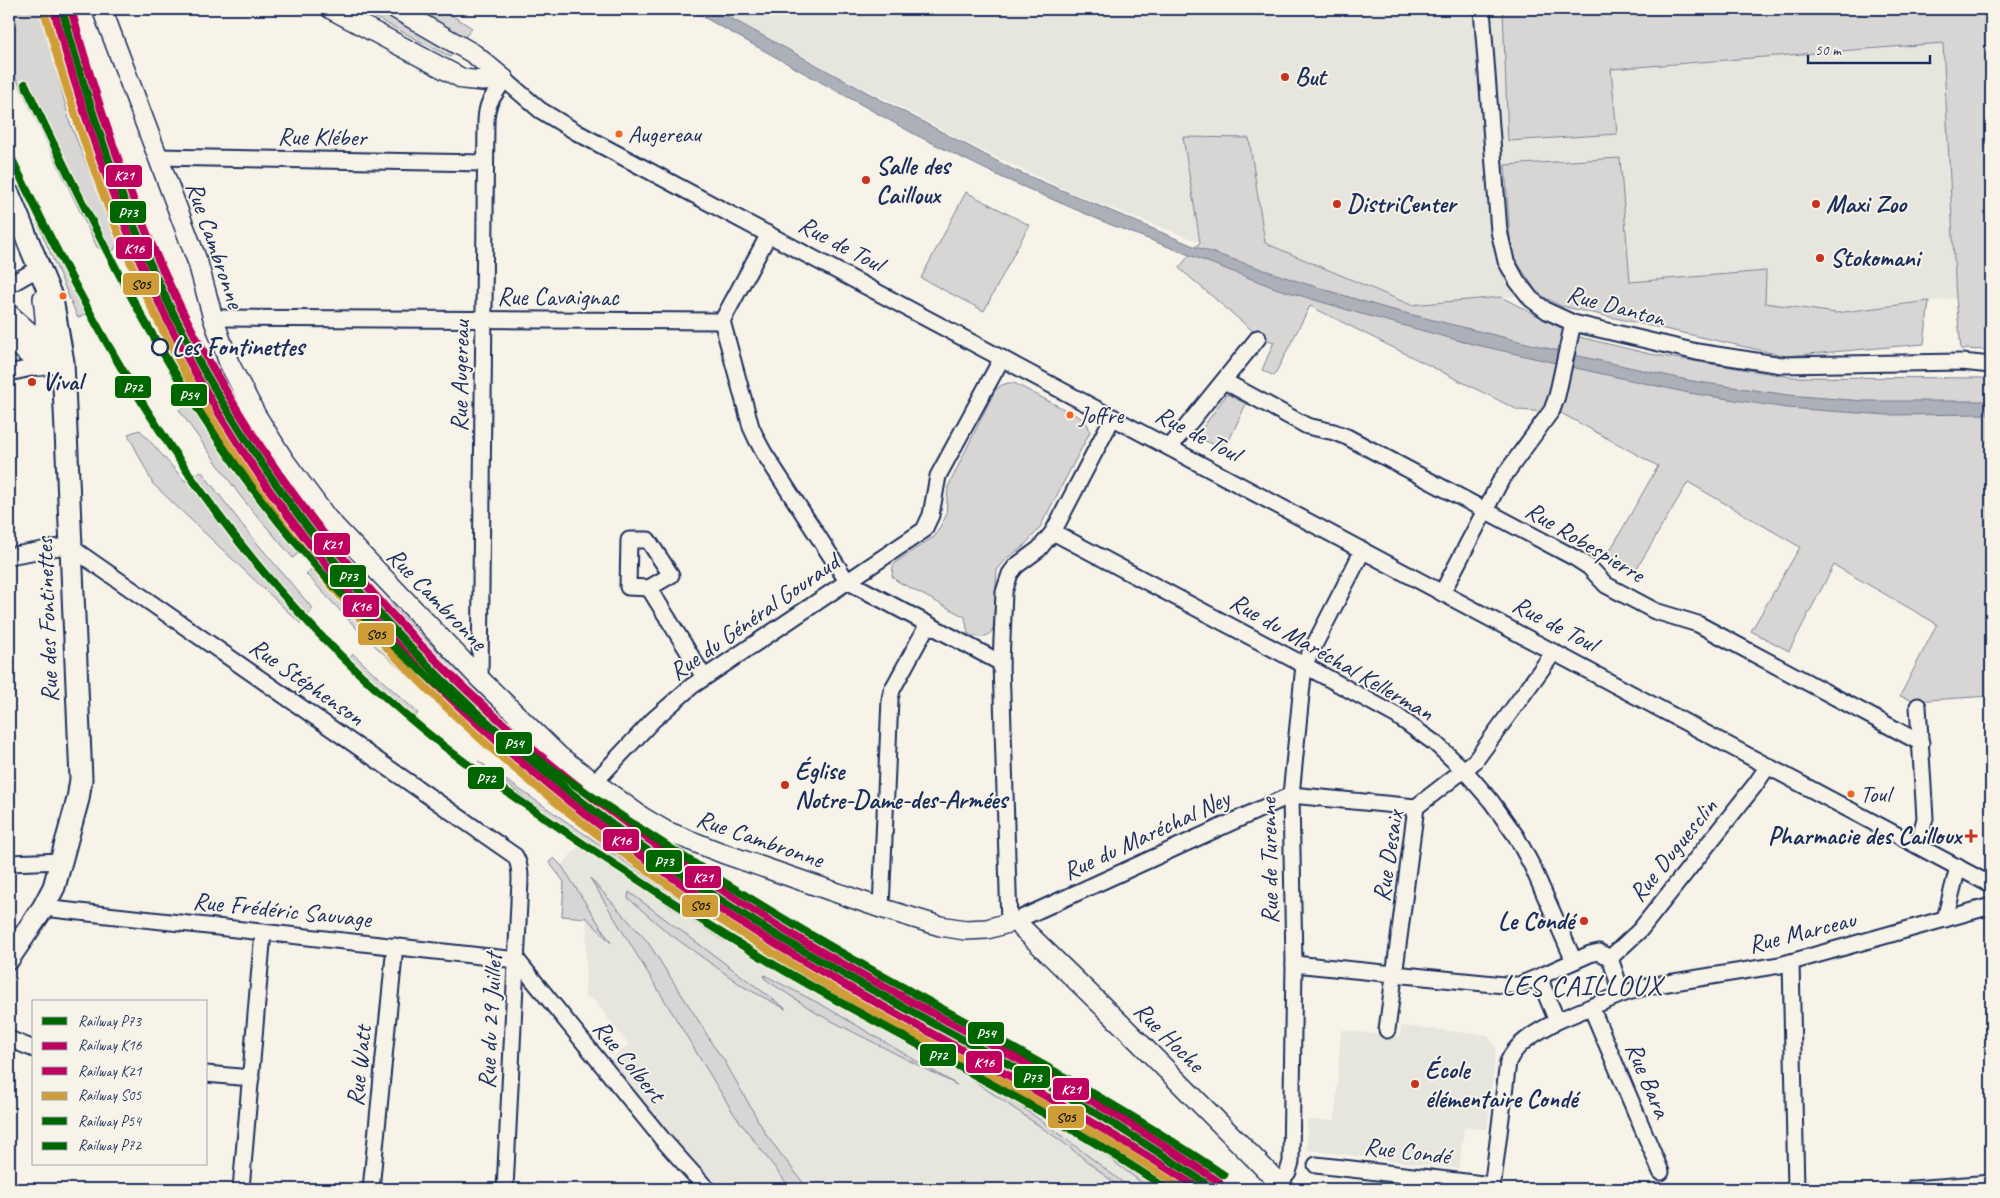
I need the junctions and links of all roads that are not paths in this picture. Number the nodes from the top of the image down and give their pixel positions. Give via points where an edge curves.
1 (102, 9) edge
2 (330, 9) edge
3 (396, 9) edge
4 (1482, 9) edge
5 (504, 79) junction
6 (158, 158) junction
7 (485, 163) junction
8 (9, 195) edge
9 (770, 234) junction
10 (38, 268) junction
11 (9, 285) edge
12 (9, 314) edge
13 (213, 318) junction
14 (484, 320) junction
15 (722, 321) junction
16 (1573, 323) junction
17 (9, 336) edge
18 (1258, 338) dead end
19 (35, 354) junction
20 (1002, 358) junction
21 (63, 362) junction
22 (1991, 365) edge
23 (9, 373) edge
24 (1224, 381) junction
25 (1113, 417) junction
26 (1170, 448) junction
27 (1485, 511) junction
28 (1053, 532) junction
29 (72, 548) junction
30 (1363, 550) junction
31 (9, 556) edge
32 (847, 582) junction
33 (648, 588) dead end
34 (1442, 593) junction
35 (928, 624) junction
36 (1554, 652) junction
37 (1001, 663) junction
38 (1304, 665) junction
39 (704, 677) junction
40 (480, 679) junction
41 (1918, 706) dead end
42 (1921, 743) junction
43 (1768, 766) junction
44 (1464, 771) junction
45 (594, 783) junction
46 (1291, 795) junction
47 (1416, 806) junction
48 (1918, 846) junction
49 (515, 856) joint
50 (62, 861) junction
51 (9, 863) edge
52 (1958, 868) junction
53 (1991, 885) edge
54 (1991, 906) edge
55 (43, 908) junction
56 (881, 908) junction
57 (1945, 919) junction
58 (1012, 922) junction
59 (263, 932) junction
60 (395, 946) junction
61 (9, 958) edge
62 (1610, 958) junction
63 (516, 960) junction
64 (1574, 961) junction
65 (1791, 962) junction
66 (1294, 964) junction
67 (1395, 974) junction
68 (1543, 975) junction
69 (1622, 994) junction
70 (1591, 1006) junction
71 (1557, 1021) junction
72 (1388, 1030) dead end
73 (9, 1039) edge
74 (32, 1048) edge
75 (208, 1074) edge
76 (251, 1078) junction
77 (1316, 1165) dead end
78 (1662, 1172) dead end
79 (1991, 1183) edge
80 (1282, 1186) edge
81 (1492, 1187) edge
82 (241, 1189) edge
83 (371, 1189) edge
84 (506, 1189) edge
85 (707, 1189) edge
86 (1796, 1189) edge
87 (1912, 1189) edge

1 - 6 street, Rue Cambronne
2 - 5 street via 463,80 484,82
3 - 5 street via 474,54
4 - 16 street, Rue Danton via 1503,251 1517,281 1531,298 1547,311
5 - 7 street, Rue Augereau via 489,100 486,111
5 - 9 street, Rue de Toul via 550,117
6 - 7 street, Rue Kléber
6 - 13 street, Rue Cambronne via 198,263
7 - 14 street, Rue Augereau
8 - 10 main road, Rue des Fontinettes
9 - 15 street
9 - 20 street, Rue de Toul
10 - 11 street
10 - 19 street, Rue des Fontinettes via 46,323
10 - 21 main road, Rue des Fontinettes via 52,299
12 - 19 street
13 - 14 street, Rue Cavaignac
13 - 40 street, Rue Cambronne via 244,394 314,502 341,535
14 - 15 street, Rue Cavaignac
14 - 40 street, Rue Augereau
15 - 32 street via 757,440
16 - 22 street, Rue Danton via 1697,352 1782,365 1962,362
16 - 27 street via 1552,410 1511,466
17 - 19 street
18 - 24 street
19 - 21 street
19 - 23 street
20 - 25 street, Rue de Toul
20 - 32 street, Rue du Général Gouraud via 938,476 931,515 924,530
21 - 29 main road, Rue des Fontinettes
24 - 26 street
24 - 27 street, Rue Robespierre via 1307,426 1347,438
25 - 26 street, Rue de Toul
25 - 28 street
26 - 30 street, Rue de Toul
27 - 34 street
27 - 42 street, Rue Robespierre via 1575,558 1606,584 1655,611 1698,624
28 - 37 street via 1039,549 1016,566 1006,581
28 - 38 street, Rue du Maréchal Kellerman
29 - 31 street via 59,547
29 - 49 street, Rue Stéphenson
29 - 50 main road, Rue des Fontinettes via 81,779
30 - 34 street, Rue de Toul
30 - 38 street, Rue de Turenne
32 - 35 street
32 - 39 street, Rue du Général Gouraud
33 - 39 street
34 - 36 street, Rue de Toul
35 - 37 street
35 - 56 street via 892,690 890,700
36 - 43 street, Rue de Toul
36 - 44 street, Rue Desaix via 1483,752
37 - 58 street
38 - 44 street, Rue du Maréchal Kellerman via 1414,727
38 - 46 street, Rue de Turenne
39 - 45 street, Rue du Général Gouraud via 653,720
40 - 45 street, Rue Cambronne via 547,746
41 - 42 street
42 - 48 street via 1925,818
43 - 48 street, Rue de Toul
43 - 62 street, Rue Duguesclin via 1640,930
44 - 47 street, Rue Desaix
44 - 64 street, Rue du Maréchal Kellerman via 1492,801 1516,836
45 - 56 street, Rue Cambronne via 655,825 680,837
46 - 47 street, Rue du Maréchal Ney
46 - 58 street, Rue du Maréchal Ney
46 - 66 street, Rue de Turenne
47 - 67 street, Rue Desaix
48 - 52 street, Rue de Toul
49 - 63 street, Rue du 29 Juillet via 520,872
50 - 51 street
50 - 55 main road, Rue des Fontinettes
52 - 53 street, Rue de Toul
52 - 57 street
54 - 57 street, Rue Marceau
55 - 59 street, Rue Frédéric Sauvage
55 - 61 main road, Rue des Fontinettes
56 - 58 street, Rue Cambronne via 965,930 988,929
57 - 65 street, Rue Marceau
58 - 80 street, Rue Hoche via 1123,1026
59 - 60 street, Rue Frédéric Sauvage
59 - 76 street
60 - 63 street, Rue Frédéric Sauvage
60 - 83 street, Rue Watt
62 - 64 street via 1599,952
62 - 69 street
63 - 84 street, Rue du 29 Juillet
63 - 85 street, Rue Colbert
64 - 68 street
65 - 69 street, Rue Marceau via 1650,986
65 - 86 street
66 - 67 street
66 - 80 street, Rue de Turenne via 1291,1162
67 - 68 street via 1519,985
67 - 72 street, Rue Desaix
68 - 71 street via 1542,985
69 - 70 street, Rue Marceau
70 - 71 street, Rue Marceau
70 - 78 street, Rue Bara
71 - 81 street, Rue Marceau via 1523,1042 1508,1062
73 - 74 street
75 - 76 street
76 - 82 street
77 - 81 street, Rue Condé
79 - 87 street

